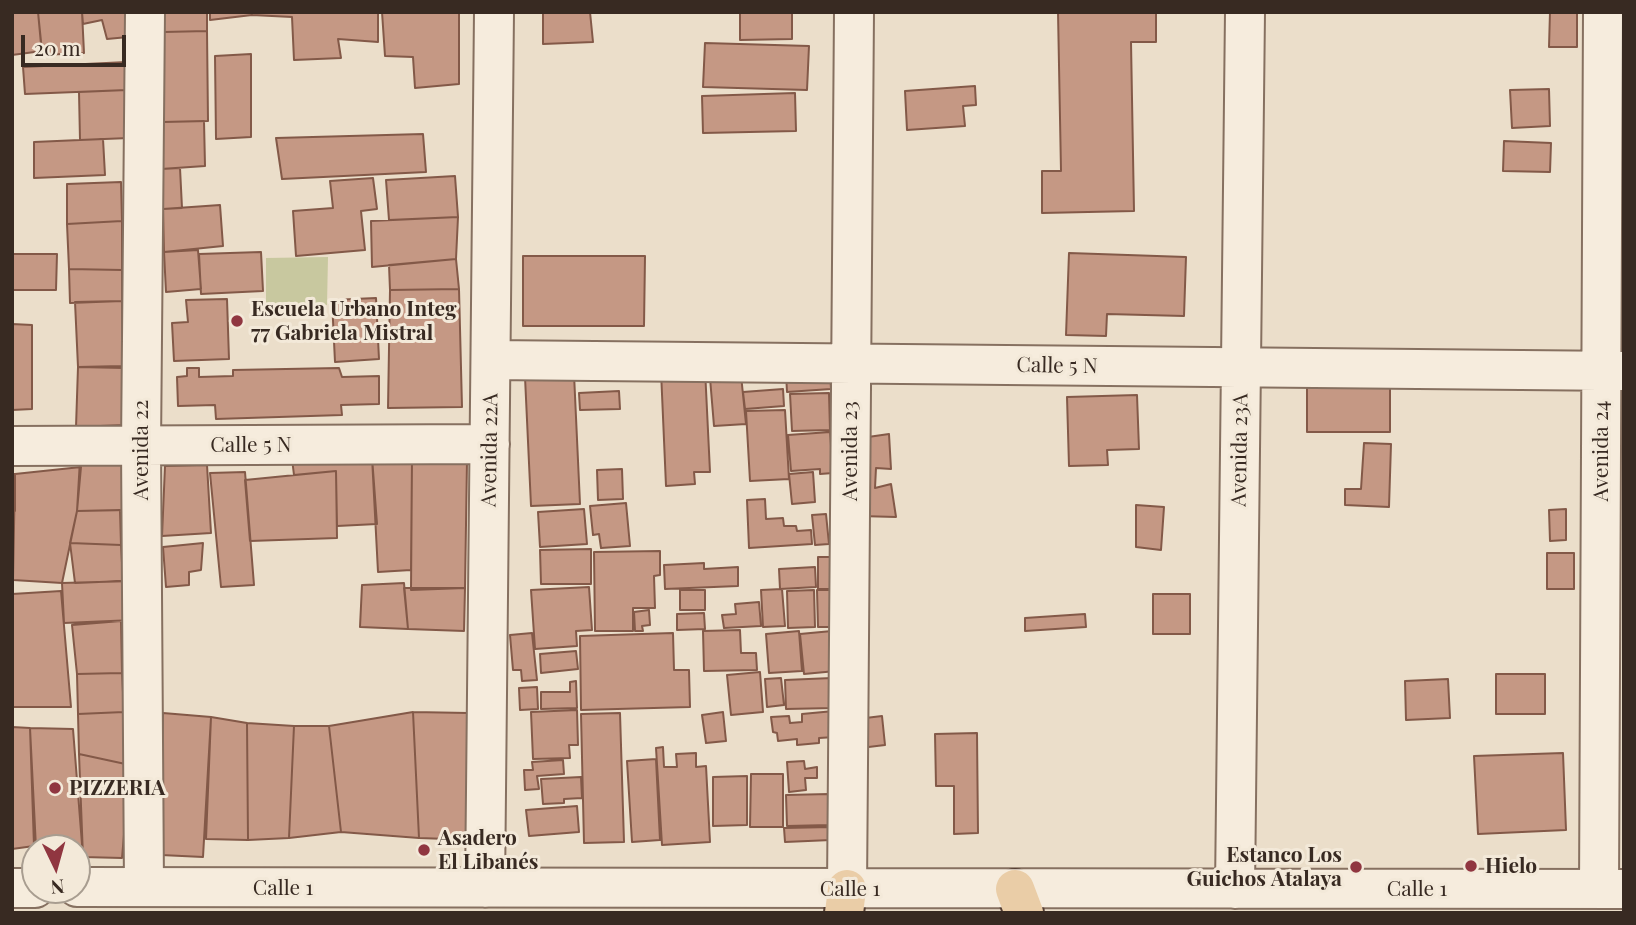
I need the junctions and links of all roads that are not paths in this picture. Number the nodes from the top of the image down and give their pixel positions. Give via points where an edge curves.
1 (145, 12) edge
2 (494, 12) edge
3 (854, 12) edge
4 (1245, 12) edge
5 (1603, 12) edge
6 (491, 360) junction
7 (851, 364) junction
8 (1241, 368) junction
9 (1612, 371) edge
10 (490, 444) junction
11 (12, 446) edge
12 (141, 446) junction
13 (91, 887) edge
14 (144, 887) junction
15 (485, 888) junction
16 (1235, 889) junction
17 (1611, 889) edge
18 (845, 901) edge
19 (1019, 901) edge

1 - 12 street, Avenida 22
2 - 6 street, Avenida 22A
3 - 7 street, Avenida 23
4 - 8 street, Avenida 23A
5 - 9 street, Avenida 24
6 - 7 street, Calle 5 N
6 - 10 street, Avenida 22A
7 - 8 street, Calle 5 N
7 - 18 street, Avenida 23
8 - 9 street, Calle 5 N
8 - 16 street, Avenida 23A
9 - 17 street, Avenida 24
10 - 12 street, Calle 5 N
10 - 15 street, Avenida 22A
11 - 12 street, Calle 5 N
12 - 14 street, Avenida 22
13 - 14 street, Calle 1
14 - 15 street, Calle 1
15 - 18 street, Calle 1
16 - 17 street, Calle 1
16 - 19 street, Calle 1
18 - 19 street, Calle 1

